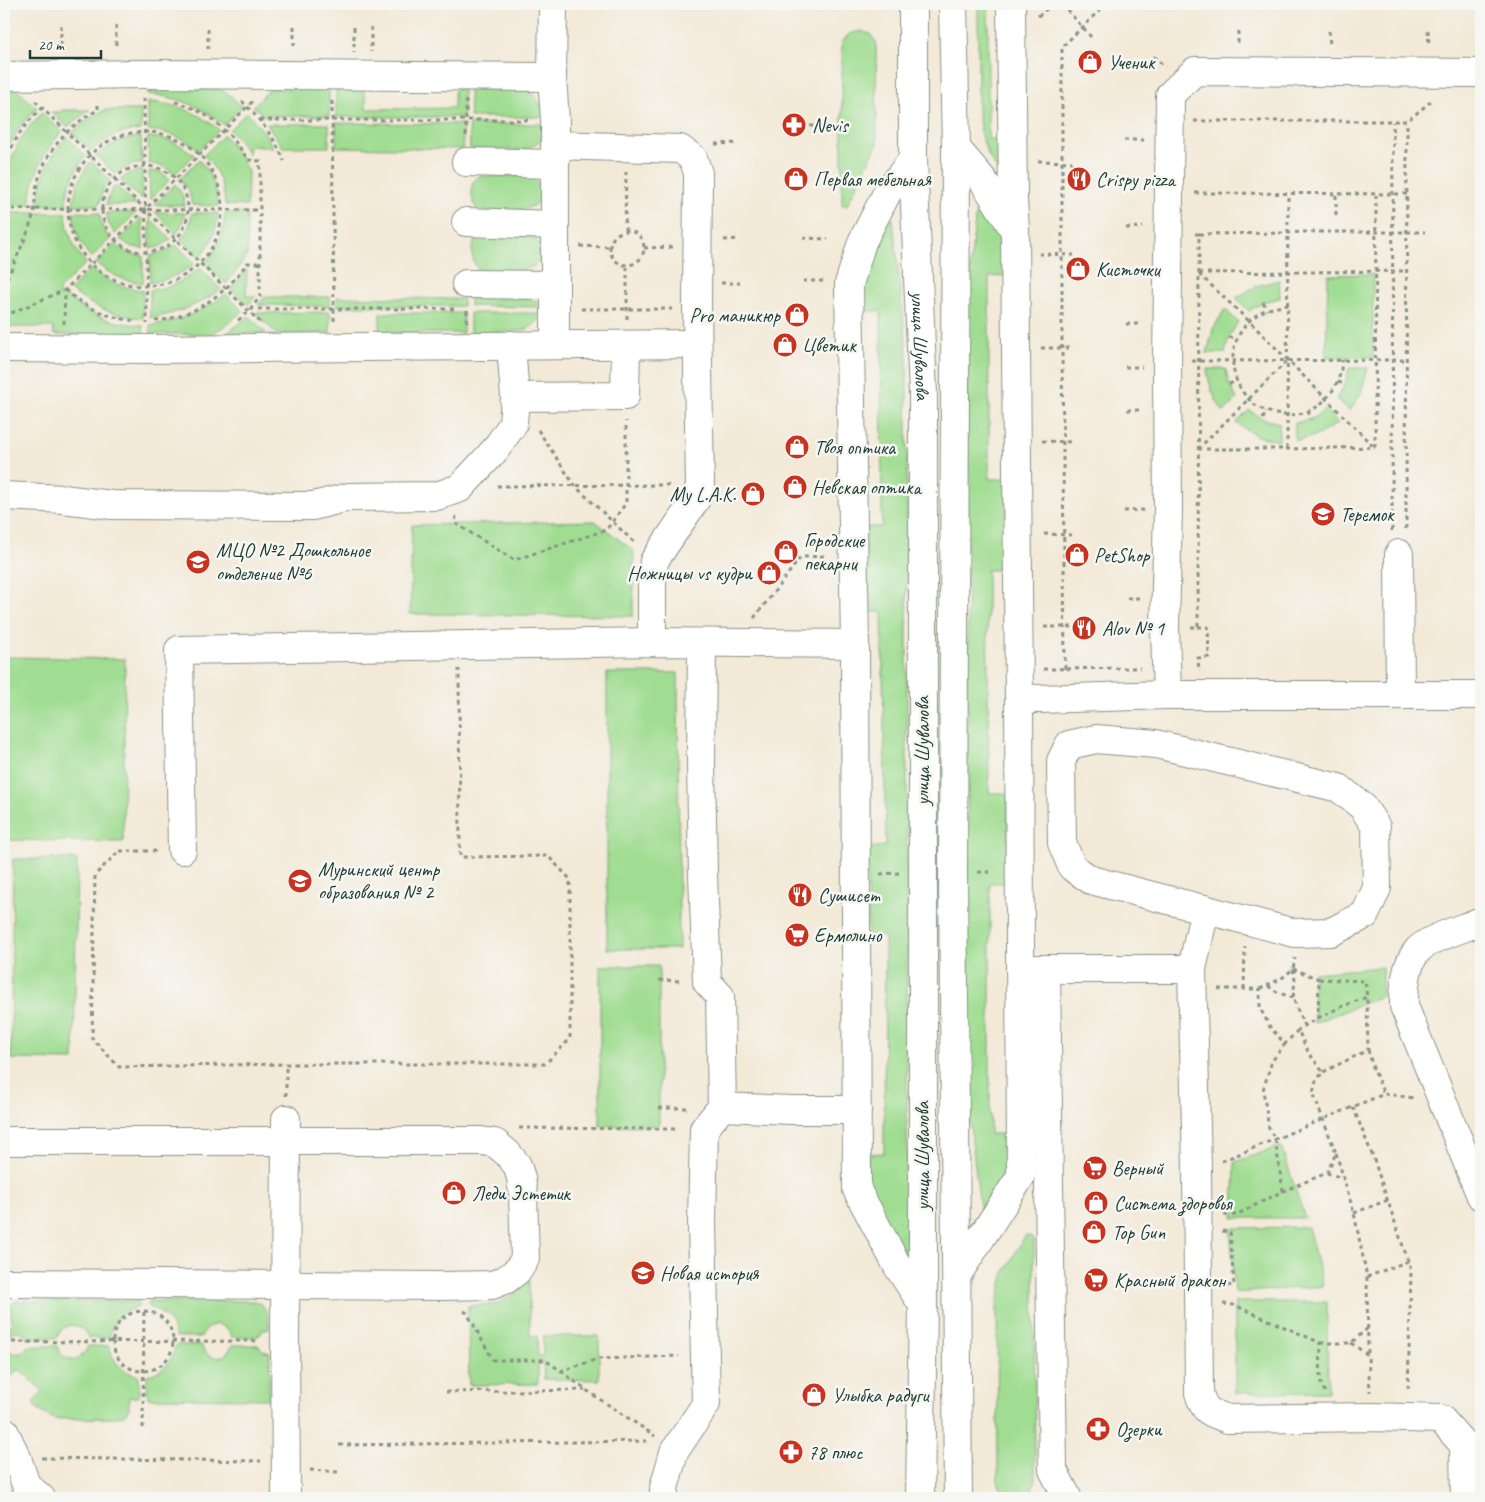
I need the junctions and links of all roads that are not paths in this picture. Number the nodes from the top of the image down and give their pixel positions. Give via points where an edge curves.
1 (553, 4) edge
2 (913, 4) edge
3 (953, 4) edge
4 (1012, 4) edge
5 (1481, 73) edge
6 (4, 76) edge
7 (552, 77) junction
8 (956, 148) junction
9 (466, 151) road end
10 (555, 155) junction
11 (913, 159) junction
12 (466, 222) dead end
13 (555, 225) junction
14 (1015, 231) junction
15 (555, 285) junction
16 (467, 299) road end
17 (697, 344) junction
18 (511, 345) junction
19 (555, 345) junction
20 (626, 345) junction
21 (4, 348) edge
22 (515, 397) junction
23 (4, 496) edge
24 (1399, 541) road end
25 (652, 642) junction
26 (702, 643) junction
27 (855, 644) junction
28 (1166, 695) junction
29 (1400, 695) junction
30 (1481, 695) edge
31 (1019, 698) junction
32 (182, 850) road end
33 (1205, 909) junction
34 (1481, 921) edge
35 (1033, 969) junction
36 (1192, 969) junction
37 (722, 1108) junction
38 (857, 1110) junction
39 (286, 1130) junction
40 (4, 1141) edge
41 (1481, 1196) edge
42 (957, 1275) junction
43 (4, 1283) edge
44 (286, 1284) junction
45 (922, 1304) junction
46 (4, 1431) edge
47 (1067, 1497) dead end
48 (41, 1498) edge
49 (286, 1498) edge
50 (664, 1498) edge
51 (920, 1498) edge
52 (958, 1498) edge
53 (1465, 1498) edge

1 - 7 street
2 - 11 street, улица Шувалова
3 - 8 street, улица Шувалова
4 - 14 street
5 - 28 street via 1195,71 1170,95
6 - 7 street
7 - 10 street
8 - 14 street via 983,180
8 - 42 street, улица Шувалова via 953,882
9 - 10 street
10 - 13 street
10 - 17 street via 680,148 693,158 698,173
11 - 27 street via 887,193 862,242 849,284
11 - 45 street, улица Шувалова via 923,394
12 - 13 street
13 - 15 street
14 - 31 street
15 - 16 street
15 - 19 street
17 - 20 street
17 - 25 street via 700,485 696,499 654,561
18 - 19 street
18 - 21 street
18 - 22 street
19 - 20 street
20 - 22 street via 625,396
22 - 23 street via 513,424 495,450 460,488 437,496 349,497 313,506 112,505
24 - 29 street
25 - 26 street
25 - 32 street via 180,650
26 - 27 street
26 - 37 street via 701,772 707,982 720,996
27 - 38 street
28 - 29 street
28 - 31 street
29 - 30 street
31 - 35 street
33 - 33 street via 1295,933 1331,932 1365,915 1376,888 1376,827 1364,807 1339,788 1156,744 1096,739 1069,745 1061,761 1062,843 1072,866 1091,880
33 - 36 street
34 - 41 street via 1430,942 1417,951 1404,985 1404,1006
35 - 36 street
35 - 42 street via 1021,1176
35 - 47 street via 1053,1470
36 - 53 street via 1198,1168 1199,1393 1203,1407 1228,1419 1441,1419 1464,1445
37 - 38 street
37 - 50 street via 704,1129 702,1222 706,1404 668,1446
38 - 45 street via 857,1190
39 - 40 street
39 - 44 street
39 - 44 street via 495,1143 517,1165 521,1178 525,1259 505,1280 492,1285
42 - 52 street, улица Шувалова
43 - 44 street
44 - 49 street
45 - 51 street, улица Шувалова
46 - 48 street via 26,1484

